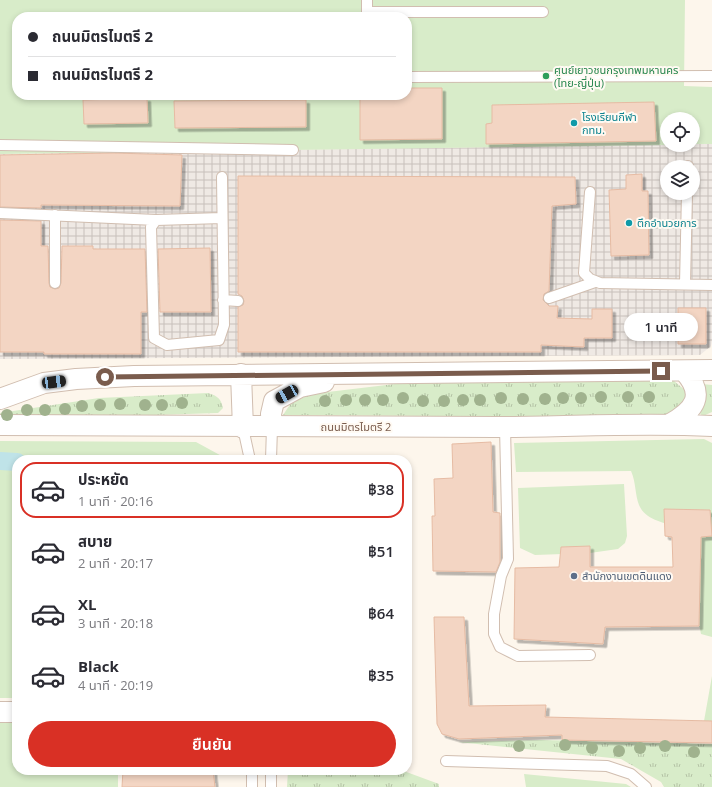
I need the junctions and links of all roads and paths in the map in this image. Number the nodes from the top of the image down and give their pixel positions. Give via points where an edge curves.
1 (367, 0) edge
2 (367, 12) edge
3 (543, 12) dead end
4 (412, 14) edge
5 (712, 76) edge
6 (412, 77) edge
7 (0, 145) edge
8 (293, 150) dead end
9 (222, 177) dead end
10 (590, 192) dead end
11 (687, 200) edge
12 (0, 213) edge
13 (55, 215) junction
14 (222, 218) junction
15 (156, 220) junction
16 (595, 282) junction
17 (55, 283) dead end
18 (685, 284) junction
19 (712, 285) edge
20 (549, 298) dead end
21 (223, 300) junction
22 (238, 301) dead end
23 (712, 370) edge
24 (684, 371) junction
25 (241, 374) junction
26 (361, 374) junction
27 (0, 399) edge
28 (670, 424) junction
29 (0, 425) edge
30 (712, 426) edge
31 (272, 427) junction
32 (505, 427) junction
33 (243, 428) junction
34 (249, 455) edge
35 (271, 455) edge
36 (590, 655) dead end
37 (0, 712) edge
38 (12, 712) edge
39 (446, 761) dead end
40 (252, 775) edge
41 (271, 775) edge
42 (252, 787) edge
43 (271, 787) edge
44 (646, 787) edge

1 - 2 lane
3 - 4 lane
5 - 6 lane
7 - 8 lane
9 - 14 lane
10 - 16 lane via 584,273
11 - 18 lane
12 - 13 lane
13 - 15 lane
13 - 17 lane
14 - 15 lane
14 - 21 lane
15 - 21 lane via 151,226 154,338 167,345 219,340 224,325
16 - 18 lane
16 - 20 lane
18 - 19 lane
21 - 22 lane
23 - 24 street
24 - 26 street
24 - 28 street via 692,379 696,399 686,415
25 - 26 street
25 - 27 street via 76,379 44,383
25 - 33 street
26 - 31 street via 300,387 274,401
28 - 30 street, ถนนมิตรไมตรี 2
28 - 32 street, ถนนมิตรไมตรี 2
29 - 33 street, ถนนมิตรไมตรี 2
31 - 32 street, ถนนมิตรไมตรี 2
31 - 33 street, ถนนมิตรไมตรี 2
31 - 35 lane
32 - 36 lane via 508,559 494,614 494,634 500,647 518,656
33 - 34 lane
37 - 38 street
39 - 44 lane via 607,766 631,774
40 - 42 lane
41 - 43 lane

